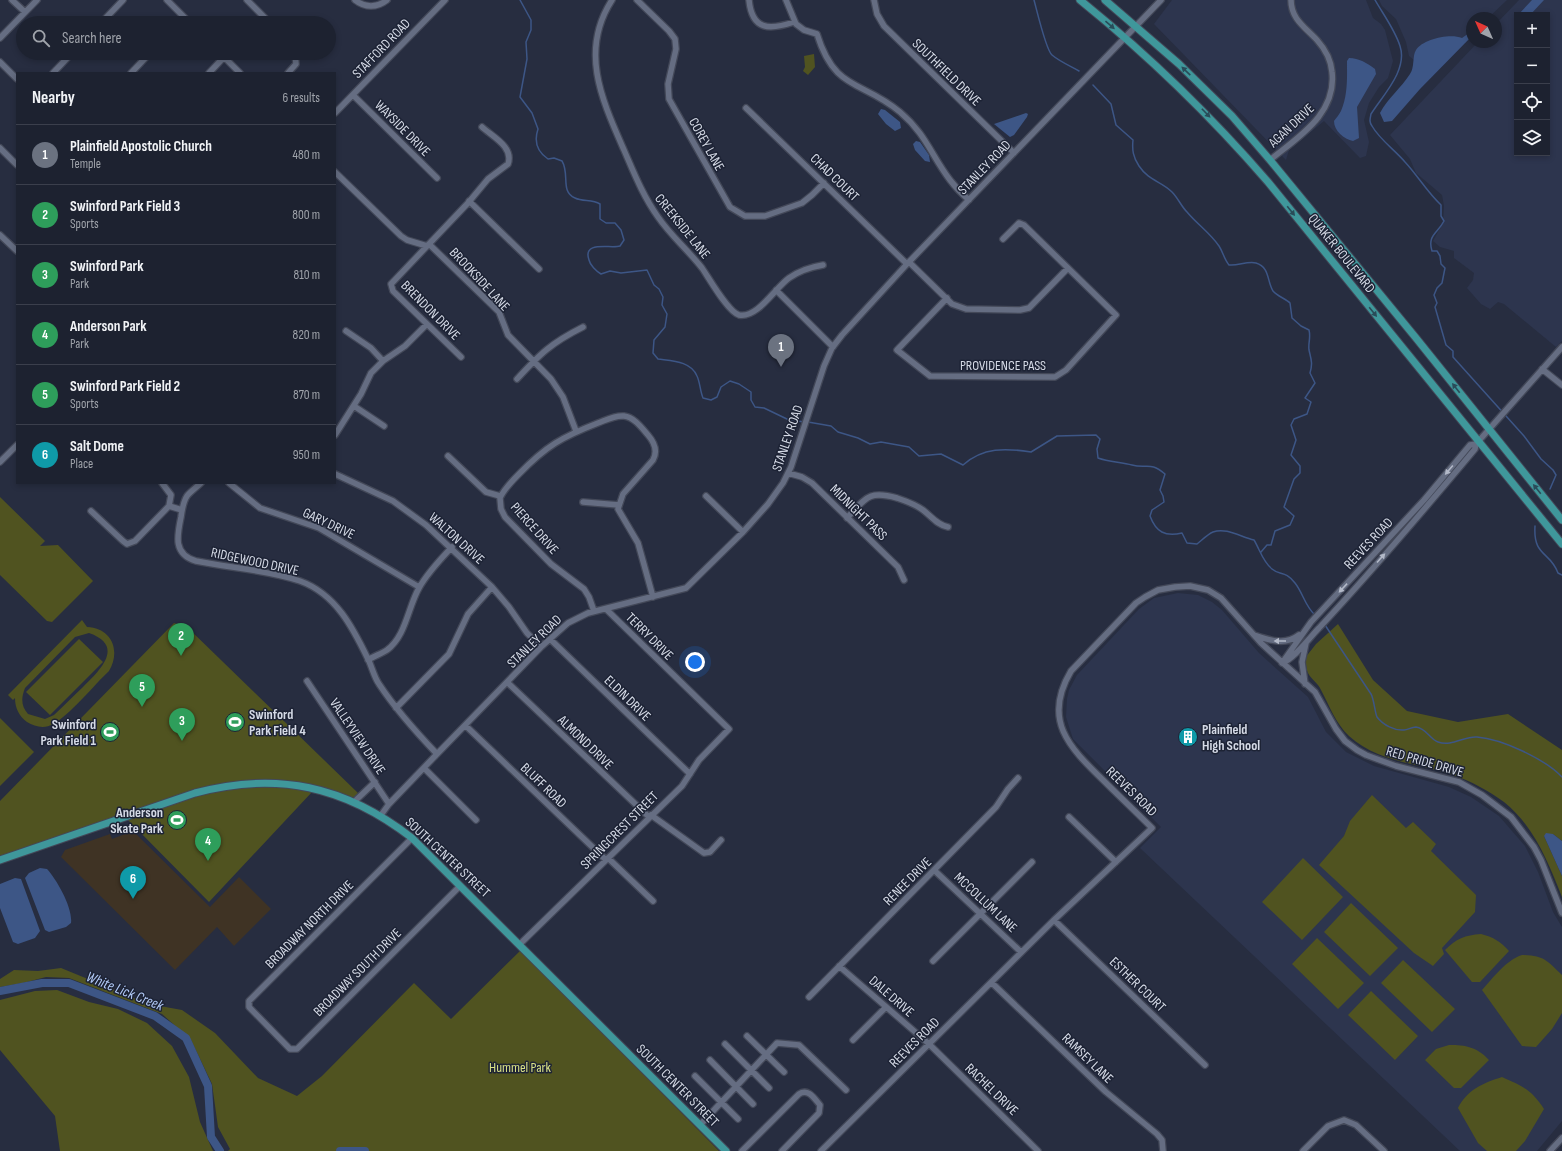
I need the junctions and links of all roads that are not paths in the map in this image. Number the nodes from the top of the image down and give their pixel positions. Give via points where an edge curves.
1 (12, 0) edge
2 (37, 0) edge
3 (123, 0) edge
4 (167, 0) edge
5 (246, 0) edge
6 (355, 0) edge
7 (444, 0) edge
8 (612, 0) edge
9 (637, 0) edge
10 (750, 0) edge
11 (786, 0) edge
12 (874, 0) edge
13 (1080, 0) edge
14 (1105, 0) edge
15 (1161, 0) edge
16 (1291, 0) edge
17 (386, 1) edge
18 (25, 12) junction
19 (21, 16) edge
20 (108, 16) edge
21 (182, 16) edge
22 (263, 16) edge
23 (16, 21) edge
24 (794, 22) junction
25 (1136, 26) junction
26 (0, 38) edge
27 (1125, 38) junction
28 (65, 60) edge
29 (143, 60) edge
30 (218, 60) edge
31 (227, 60) edge
32 (296, 60) edge
33 (0, 62) edge
34 (54, 72) edge
35 (132, 72) edge
36 (210, 72) edge
37 (239, 72) edge
38 (289, 72) edge
39 (16, 78) edge
40 (353, 95) junction
41 (746, 108) dead end
42 (336, 112) edge
43 (482, 128) dead end
44 (0, 148) edge
45 (1014, 153) junction
46 (1270, 160) junction
47 (16, 164) edge
48 (336, 173) edge
49 (437, 178) dead end
50 (824, 183) junction
51 (969, 200) junction
52 (469, 201) junction
53 (0, 235) edge
54 (1003, 239) dead end
55 (428, 245) junction
56 (16, 251) edge
57 (908, 263) junction
58 (823, 265) dead end
59 (1068, 268) junction
60 (539, 269) dead end
61 (776, 290) junction
62 (947, 298) junction
63 (427, 324) junction
64 (583, 327) dead end
65 (346, 331) dead end
66 (1562, 346) edge
67 (833, 347) junction
68 (461, 357) dead end
69 (383, 361) junction
70 (534, 361) junction
71 (1542, 369) junction
72 (517, 379) dead end
73 (1562, 385) edge
74 (354, 406) junction
75 (384, 426) dead end
76 (1489, 430) junction
77 (576, 431) junction
78 (336, 434) edge
79 (1477, 443) junction
80 (16, 446) edge
81 (448, 456) dead end
82 (0, 462) edge
83 (788, 473) junction
84 (336, 474) edge
85 (163, 484) edge
86 (200, 484) edge
87 (229, 484) edge
88 (500, 496) junction
89 (706, 496) dead end
90 (583, 502) dead end
91 (619, 505) junction
92 (169, 506) junction
93 (182, 510) junction
94 (91, 511) dead end
95 (847, 518) junction
96 (1562, 520) edge
97 (948, 527) dead end
98 (743, 532) junction
99 (1562, 544) edge
100 (452, 547) junction
101 (904, 580) dead end
102 (492, 587) junction
103 (419, 588) junction
104 (653, 597) junction
105 (606, 609) junction
106 (594, 611) junction
107 (1304, 632) junction
108 (1254, 635) junction
109 (550, 639) junction
110 (1306, 642) junction
111 (541, 647) junction
112 (368, 660) junction
113 (1282, 663) junction
114 (307, 681) dead end
115 (508, 683) junction
116 (1305, 684) junction
117 (396, 708) junction
118 (466, 726) junction
119 (729, 729) joint
120 (437, 754) junction
121 (424, 768) junction
122 (690, 774) junction
123 (1018, 778) dead end
124 (375, 782) junction
125 (355, 801) junction
126 (389, 804) junction
127 (381, 815) junction
128 (650, 816) junction
129 (1069, 817) dead end
130 (476, 820) dead end
131 (412, 838) junction
132 (721, 840) dead end
133 (607, 859) junction
134 (0, 860) edge
135 (1032, 862) dead end
136 (1116, 862) junction
137 (934, 870) junction
138 (460, 886) junction
139 (653, 901) dead end
140 (981, 913) junction
141 (1562, 913) edge
142 (1054, 920) junction
143 (520, 944) junction
144 (1021, 952) junction
145 (933, 961) dead end
146 (840, 966) junction
147 (992, 982) junction
148 (809, 997) dead end
149 (886, 1007) junction
150 (270, 1028) joint
151 (747, 1036) dead end
152 (853, 1040) dead end
153 (725, 1044) dead end
154 (928, 1044) junction
155 (766, 1054) junction
156 (710, 1060) dead end
157 (1205, 1065) dead end
158 (751, 1070) junction
159 (784, 1072) dead end
160 (695, 1076) dead end
161 (737, 1087) junction
162 (769, 1088) dead end
163 (846, 1090) dead end
164 (722, 1103) junction
165 (753, 1104) dead end
166 (738, 1119) dead end
167 (700, 1125) junction
168 (1562, 1138) edge
169 (726, 1151) edge
170 (742, 1151) edge
171 (782, 1151) edge
172 (821, 1151) edge
173 (1038, 1151) edge
174 (1163, 1151) edge
175 (1303, 1151) edge
176 (1384, 1151) edge
177 (1550, 1151) edge

1 - 18 street
2 - 18 street
3 - 20 street
4 - 21 street
5 - 22 street
6 - 17 street via 373,7
7 - 40 street, STAFFORD ROAD
8 - 61 street, CREEKSIDE LANE via 598,35 596,76 602,99 646,200 734,312 740,315 751,313
9 - 50 street, COREY LANE via 675,39 676,54 667,89 669,99 730,207 745,216 765,216 802,202
10 - 24 street via 752,16 763,26 774,27
11 - 24 street
12 - 45 street, SOUTHFIELD DRIVE via 877,14 884,26
13 -> 27 main road, QUAKER BOULEVARD
14 - 25 main road, QUAKER BOULEVARD
15 - 25 street, STANLEY ROAD
16 - 46 street, AGAN DRIVE via 1296,18 1327,55 1332,69 1332,90 1328,105 1317,121
18 - 19 street
23 - 26 street
24 - 51 street via 804,30 817,34 826,60 842,78 892,106 912,123 926,140 949,179
25 - 27 street, STANLEY ROAD
46 -> 25 main road, QUAKER BOULEVARD via 1232,116
27 - 45 street, STANLEY ROAD
27 -> 79 main road, QUAKER BOULEVARD via 1180,88 1251,163
28 - 34 street
29 - 35 street
30 - 36 street
31 - 37 street
32 - 38 street via 296,64
33 - 39 street
40 - 42 street, STAFFORD ROAD
40 - 49 street, WAYSIDE DRIVE
41 - 50 street, CHAD COURT
43 - 52 street via 507,149 509,160
44 - 47 street
45 - 51 street, STANLEY ROAD
76 -> 46 main road, QUAKER BOULEVARD
48 - 55 street, BROOKSIDE LANE via 400,236
50 - 57 street, CHAD COURT
51 - 57 street, STANLEY ROAD
52 - 55 street
52 - 60 street
53 - 56 street
54 - 59 street via 1019,223 1024,225
55 - 63 street, BRENDON DRIVE via 391,286
55 - 70 street, BROOKSIDE LANE via 499,312 508,335
57 - 62 street, CHAD COURT
57 - 67 street, STANLEY ROAD
58 - 61 street, CREEKSIDE LANE via 796,274
59 - 62 street, CHAD COURT via 1034,304 1025,309 962,309
59 - 62 street, PROVIDENCE PASS via 1116,315 1066,370 1051,378 930,376 922,371 897,350
61 - 67 street
63 - 68 street, BRENDON DRIVE
63 - 69 street via 405,346
64 - 70 street via 554,342
65 - 69 street via 371,348
66 - 71 street, REEVES ROAD
67 - 83 street, STANLEY ROAD via 824,366
69 - 74 street via 371,373
70 - 72 street
70 - 77 street, BROOKSIDE LANE via 552,379
71 - 73 street
71 - 76 street, REEVES ROAD
74 - 75 street
74 - 78 street
76 - 79 street, REEVES ROAD
96 -> 76 main road, QUAKER BOULEVARD
77 - 88 street, PIERCE DRIVE via 544,450
77 - 91 street, PIERCE DRIVE via 616,416 624,416 632,419 652,439 655,456 623,494
79 - 99 main road, QUAKER BOULEVARD
79 -> 107 street, REEVES ROAD via 1470,444 1424,500
110 -> 79 street, REEVES ROAD via 1421,514 1475,449
80 - 82 street
81 - 88 street via 486,492
83 - 95 street, MIDNIGHT PASS via 797,474 807,480
83 - 98 street, STANLEY ROAD via 773,498
84 - 100 street, WALTON DRIVE via 392,502
85 - 92 street via 171,495
86 - 93 street, RIDGEWOOD DRIVE via 187,496
87 - 103 street, GARY DRIVE via 260,508 319,528
88 - 106 street, PIERCE DRIVE via 501,509 505,517 551,564 584,589
89 - 98 street
90 - 91 street
91 - 104 street via 622,517 638,543
92 - 93 street
92 - 94 street via 135,541 127,544
93 - 112 street, RIDGEWOOD DRIVE via 177,541 189,558 275,575 310,586 340,610
95 - 97 street via 867,498 881,494 917,506 941,526
95 - 101 street, MIDNIGHT PASS via 898,566
98 - 104 street, STANLEY ROAD via 686,588
100 - 102 street, WALTON DRIVE
100 - 103 street
102 - 111 street, WALTON DRIVE
102 - 117 street via 468,614 448,654
103 - 112 street via 398,637 388,649
104 - 105 street, STANLEY ROAD
105 - 106 street, STANLEY ROAD
105 - 119 street, TERRY DRIVE
106 - 109 street, STANLEY ROAD via 568,623
107 -> 108 street via 1294,639 1283,642
107 - 113 street, REEVES ROAD
108 - 113 street, REEVES ROAD
108 - 136 street, REEVES ROAD via 1221,598 1208,590 1190,586 1158,590 1136,603 1071,671 1060,697 1059,714 1069,743 1152,828
109 - 111 street, STANLEY ROAD
109 - 122 street, ELDIN DRIVE
110 - 113 street, REEVES ROAD via 1288,661
110 - 116 street via 1302,656
111 - 115 street, STANLEY ROAD
112 - 117 street, RIDGEWOOD DRIVE via 378,682
113 - 116 street, RED PRIDE DRIVE
114 - 124 street, VALLEYVIEW DRIVE
115 - 118 street, STANLEY ROAD
115 - 128 street, ALMOND DRIVE
116 - 141 street, RED PRIDE DRIVE via 1315,692 1345,741 1357,750 1386,763 1471,787 1511,817 1542,860
117 - 120 street, RIDGEWOOD DRIVE
118 - 120 street, STANLEY ROAD
118 - 133 street, BLUFF ROAD
119 - 122 street, SPRINGCREST STREET via 699,760
120 - 121 street, STANLEY ROAD
121 - 126 street, STANLEY ROAD
121 - 130 street
122 - 128 street, SPRINGCREST STREET
123 - 137 street, RENEE DRIVE via 996,807
124 - 125 street
124 - 126 street, VALLEYVIEW DRIVE
125 - 127 main road, SOUTH CENTER STREET
125 - 134 main road, SOUTH CENTER STREET via 319,789 290,784 258,782 218,787
126 - 127 street, STANLEY ROAD
127 - 131 main road, SOUTH CENTER STREET
128 - 132 street, ALMOND DRIVE via 704,853 710,852
128 - 133 street, SPRINGCREST STREET
129 - 136 street
131 - 138 main road, SOUTH CENTER STREET
131 - 150 street, BROADWAY NORTH DRIVE via 249,1001 249,1007
133 - 139 street, BLUFF ROAD
133 - 143 street, SPRINGCREST STREET
135 - 140 street
136 - 142 street, REEVES ROAD
137 - 140 street, MCCOLLUM LANE
137 - 146 street, RENEE DRIVE
138 - 143 main road, SOUTH CENTER STREET
138 - 150 street, BROADWAY SOUTH DRIVE via 296,1050 290,1049
140 - 144 street, MCCOLLUM LANE
140 - 145 street
142 - 144 street, REEVES ROAD
142 - 157 street, ESTHER COURT
143 - 167 main road, SOUTH CENTER STREET
144 - 147 street, REEVES ROAD
146 - 148 street, RENEE DRIVE
146 - 149 street, DALE DRIVE
147 - 154 street, REEVES ROAD
147 - 174 street, RAMSEY LANE via 1110,1096 1157,1134 1162,1140
149 - 152 street
149 - 154 street, DALE DRIVE
151 - 155 street
153 - 158 street
154 - 172 street, REEVES ROAD
154 - 173 street, RACHEL DRIVE
155 - 158 street
155 - 159 street
155 - 163 street via 778,1043 799,1045
156 - 161 street
158 - 161 street
158 - 162 street
160 - 164 street
161 - 164 street
161 - 165 street
164 - 166 street
164 - 167 street
167 - 169 main road, SOUTH CENTER STREET
168 - 177 street
170 - 171 street via 800,1093 809,1093 819,1103 820,1113
175 - 176 street via 1328,1126 1344,1120 1356,1125

